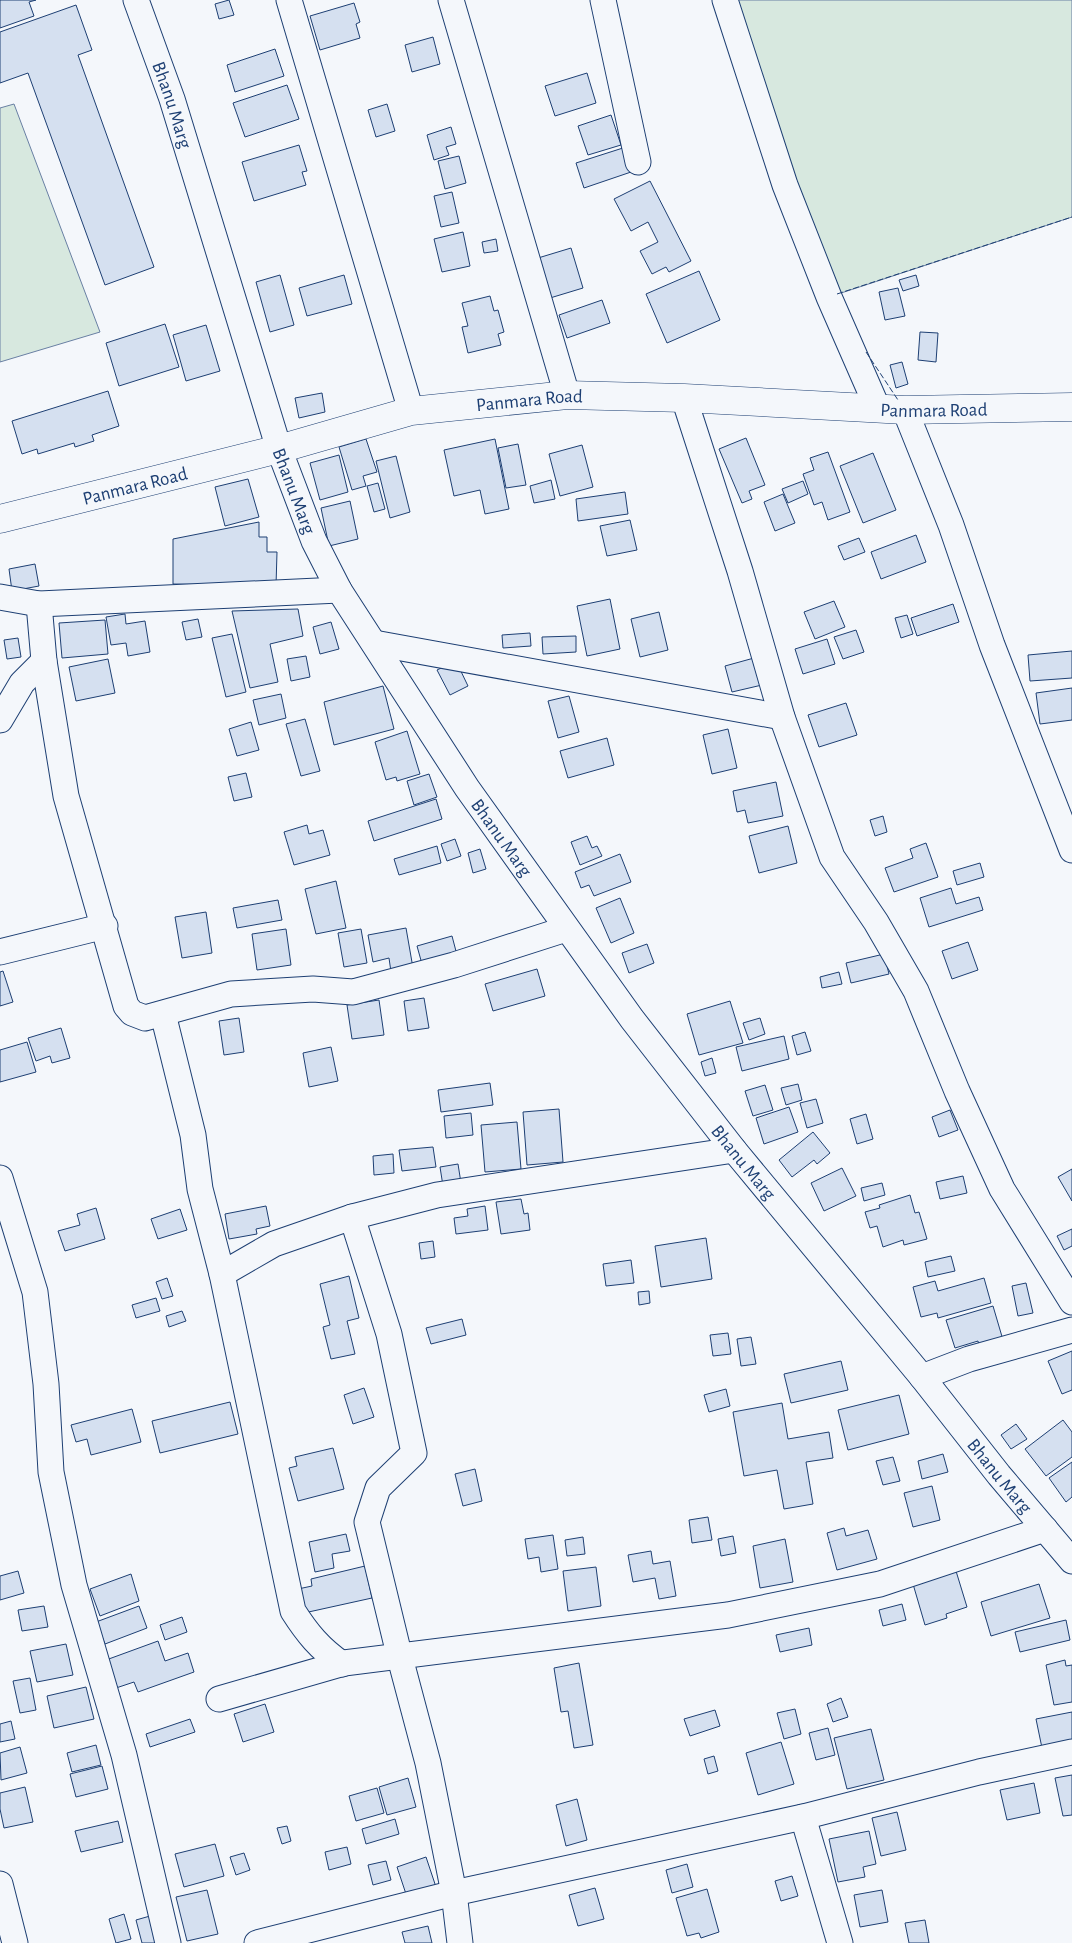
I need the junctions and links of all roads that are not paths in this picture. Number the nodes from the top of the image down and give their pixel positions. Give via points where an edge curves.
1 (136, 0) edge
2 (289, 0) edge
3 (451, 0) edge
4 (603, 0) edge
5 (725, 0) edge
6 (638, 162) dead end
7 (567, 395) junction
8 (684, 398) junction
9 (1072, 407) edge
10 (878, 409) junction
11 (905, 410) junction
12 (411, 411) junction
13 (280, 449) junction
14 (0, 519) edge
15 (339, 590) junction
16 (0, 597) edge
17 (39, 604) junction
18 (374, 643) junction
19 (44, 661) junction
20 (782, 717) junction
21 (0, 720) edge
22 (1072, 850) edge
23 (105, 926) junction
24 (566, 929) junction
25 (0, 952) edge
26 (163, 1014) junction
27 (734, 1150) junction
28 (0, 1178) edge
29 (352, 1217) junction
30 (222, 1274) junction
31 (1072, 1302) edge
32 (1072, 1330) edge
33 (922, 1377) junction
34 (1044, 1529) junction
35 (1069, 1551) edge
36 (399, 1654) junction
37 (342, 1664) junction
38 (219, 1699) dead end
39 (1072, 1752) edge
40 (803, 1817) junction
41 (0, 1884) edge
42 (454, 1893) junction
43 (15, 1943) edge
44 (168, 1943) edge
45 (257, 1943) edge
46 (460, 1943) edge
47 (840, 1943) edge

1 - 13 street, Bhanu Marg via 172,99
2 - 12 street
3 - 7 street
4 - 6 street
5 - 10 street via 785,186
7 - 8 street, Panmara Road
7 - 12 street, Panmara Road
8 - 10 street, Panmara Road
8 - 20 street via 740,571
9 - 11 street, Panmara Road
10 - 11 street, Panmara Road
11 - 22 street
12 - 13 street, Panmara Road
13 - 14 street, Panmara Road
13 - 15 street, Bhanu Marg via 314,541
15 - 17 street
15 - 18 street, Bhanu Marg
16 - 17 street
17 - 19 street
18 - 20 street
18 - 24 street, Bhanu Marg via 467,788
19 - 21 street via 22,683
19 - 23 street via 66,796
20 - 31 street via 832,857 876,922 916,991 957,1092 1002,1188
23 - 25 street
23 - 26 street via 126,1006 132,1013 145,1018
24 - 26 street via 454,965 353,992 313,989 231,994
24 - 27 street, Bhanu Marg
26 - 30 street via 193,1135 208,1225
27 - 29 street via 437,1195
27 - 33 street, Bhanu Marg
28 - 44 street via 35,1292 46,1384 51,1472 74,1585 124,1755
29 - 30 street via 274,1244
29 - 36 street via 389,1334 414,1452 378,1488 367,1522
30 - 37 street via 293,1611 306,1633
32 - 33 street via 968,1359
33 - 34 street, Bhanu Marg
34 - 35 street, Bhanu Marg
34 - 36 street via 880,1584 728,1615
36 - 37 street
36 - 42 street via 428,1763
37 - 38 street
39 - 40 street
40 - 42 street
40 - 47 street
41 - 43 street
42 - 45 street
42 - 46 street

